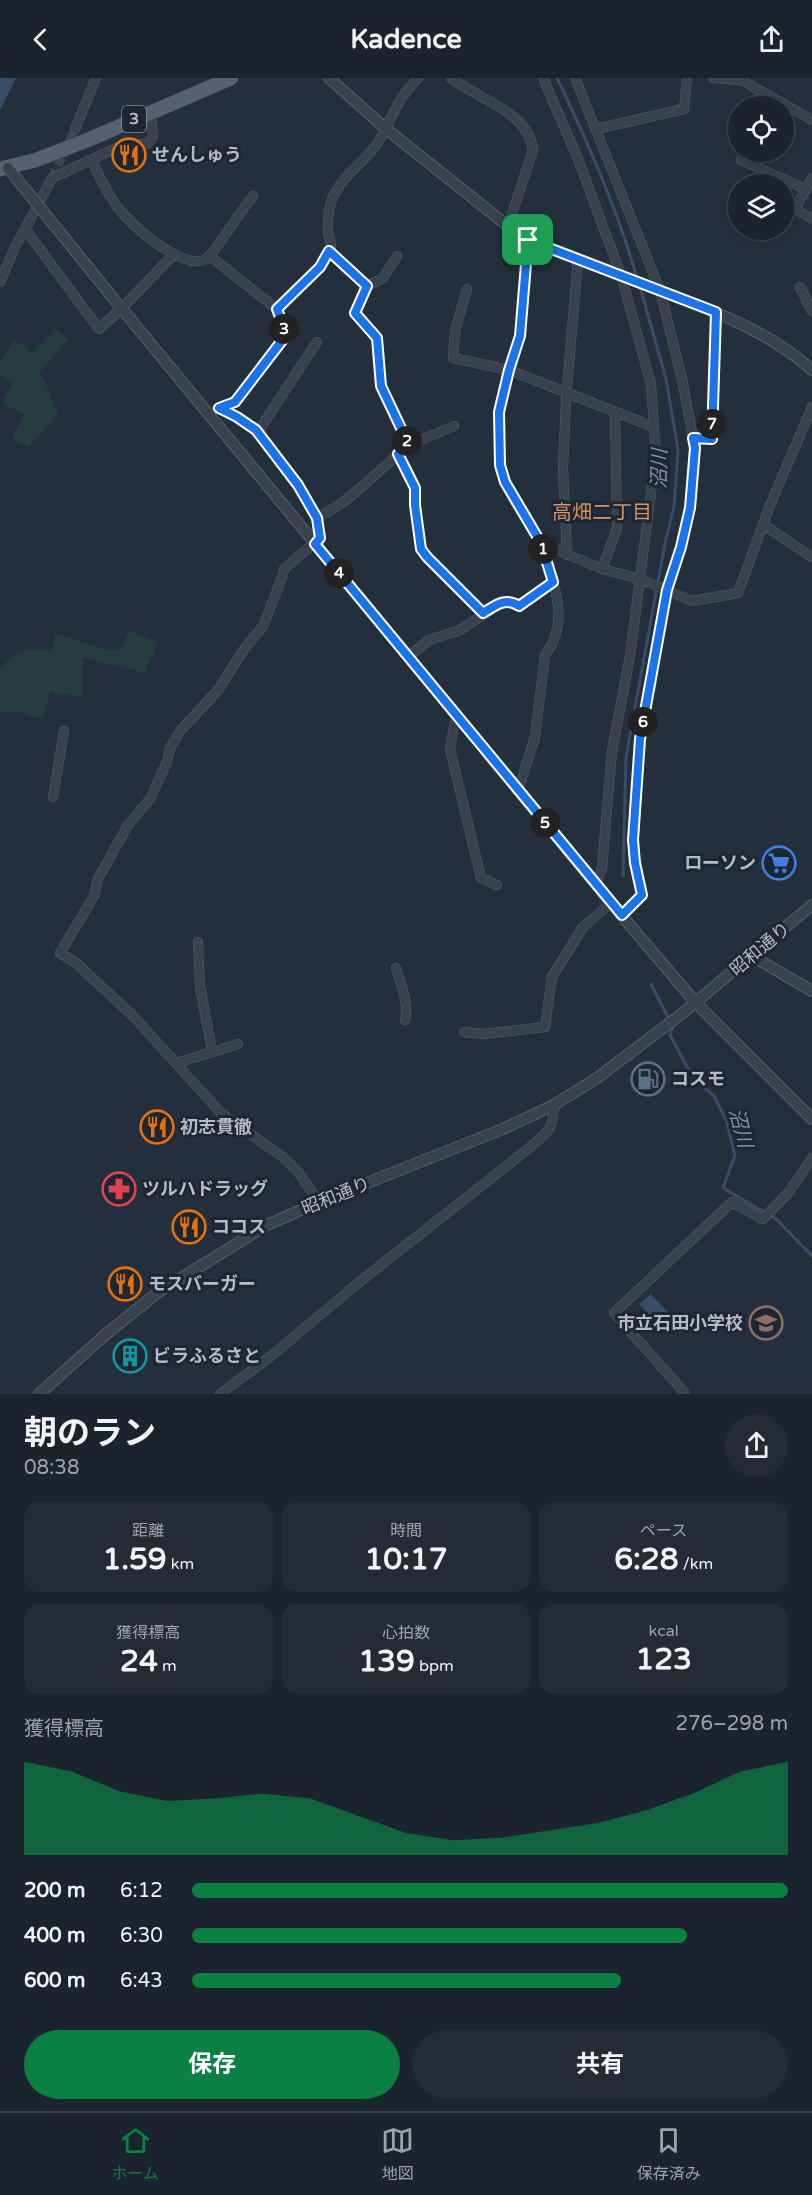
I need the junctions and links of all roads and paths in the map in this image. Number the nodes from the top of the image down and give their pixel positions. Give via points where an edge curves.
1 (96, 78) edge
2 (231, 78) edge
3 (329, 78) edge
4 (418, 78) edge
5 (451, 78) edge
6 (543, 78) edge
7 (575, 78) edge
8 (687, 78) edge
9 (713, 78) edge
10 (150, 112) junction
11 (812, 120) edge
12 (385, 128) junction
13 (75, 129) tunnel mouth
14 (596, 129) junction
15 (92, 161) junction
16 (745, 162) edge
17 (4, 168) edge
18 (812, 178) edge
19 (805, 189) junction
20 (253, 196) dead end
21 (812, 219) edge
22 (508, 226) junction
23 (25, 229) junction
24 (528, 240) junction
25 (329, 251) junction
26 (173, 255) junction
27 (210, 256) junction
28 (397, 256) dead end
29 (578, 259) junction
30 (621, 275) junction
31 (0, 282) edge
32 (367, 286) junction
33 (800, 287) dead end
34 (467, 289) dead end
35 (660, 290) junction
36 (122, 308) junction
37 (277, 309) junction
38 (812, 311) edge
39 (716, 312) junction
40 (317, 342) dead end
41 (509, 370) junction
42 (812, 370) edge
43 (566, 394) junction
44 (812, 407) edge
45 (219, 408) junction
46 (615, 412) junction
47 (209, 416) junction
48 (454, 426) dead end
49 (654, 427) junction
50 (257, 433) junction
51 (693, 438) junction
52 (409, 445) junction
53 (398, 454) junction
54 (317, 518) junction
55 (764, 525) junction
56 (541, 543) junction
57 (315, 544) junction
58 (567, 555) junction
59 (812, 557) edge
60 (602, 569) junction
61 (640, 579) junction
62 (553, 582) junction
63 (665, 589) junction
64 (483, 613) junction
65 (408, 657) junction
66 (456, 715) junction
67 (64, 731) dead end
68 (518, 791) junction
69 (53, 796) dead end
70 (596, 884) junction
71 (497, 885) dead end
72 (611, 903) junction
73 (812, 905) edge
74 (622, 915) junction
75 (198, 942) dead end
76 (752, 956) junction
77 (396, 968) dead end
78 (812, 991) edge
79 (696, 1003) junction
80 (405, 1020) dead end
81 (464, 1032) dead end
82 (238, 1044) dead end
83 (212, 1051) junction
84 (177, 1063) junction
85 (554, 1105) junction
86 (812, 1119) edge
87 (812, 1158) edge
88 (319, 1202) junction
89 (39, 1394) edge
90 (220, 1394) edge
91 (682, 1394) edge

1 - 13 street
2 - 10 main road, 3
3 - 12 street
4 - 12 street via 405,92
5 - 22 street via 512,116 532,137 533,150
6 - 30 street via 579,159
7 - 14 street
8 - 14 street via 684,109
9 - 11 street via 741,80
10 - 15 street via 153,136 149,143 118,147
10 - 17 main road, 3 via 36,160
12 - 22 street
12 - 25 street via 376,145 335,192 330,203
14 - 35 street
15 - 23 street via 52,178
15 - 26 street via 125,216
16 - 19 street
17 - 36 street, bridge
18 - 19 street
19 - 21 street via 795,209
20 - 27 street
22 - 24 street
23 - 31 street
23 - 36 street via 99,328
24 - 29 street
24 - 41 street via 520,336
25 - 32 street
25 - 37 street via 320,267
26 - 27 street via 198,262
26 - 36 street
27 - 37 street
28 - 32 street via 383,278
29 - 30 street
29 - 43 street
30 - 35 street
30 - 49 street via 651,384
32 - 52 street via 355,313 377,338 381,386
33 - 38 street
34 - 41 street via 455,331 453,358
35 - 39 street
35 - 51 street
36 - 47 street
37 - 45 street via 284,338 235,402
39 - 42 street via 762,334
39 - 51 street via 712,439
40 - 50 street
41 - 43 street
41 - 56 street via 499,412 500,465 505,482
43 - 46 street
43 - 58 street via 563,466
44 - 55 street
45 - 47 street
45 - 50 street
46 - 49 street
46 - 60 street via 617,528
47 - 57 street
48 - 52 street
49 - 61 street via 656,454
50 - 54 street via 298,485
51 - 63 street via 690,508
52 - 53 street
53 - 54 street via 351,496
53 - 64 street via 415,488 421,549
54 - 57 street via 320,538
55 - 59 street
55 - 63 street via 738,593 692,601
56 - 58 street
56 - 62 street
57 - 65 street
57 - 84 street via 284,569 262,626 219,689 181,730 150,799 128,825 98,879 94,896 60,953 133,1016
58 - 60 street
60 - 61 street
61 - 63 street
61 - 70 street via 612,751 602,868
62 - 64 street via 519,606 503,602
62 - 68 street via 560,608 558,624 553,644 545,655 535,737
63 - 74 street via 635,791 634,852 642,895
64 - 65 street via 460,630 429,640
65 - 66 street
66 - 68 street
66 - 71 street via 450,748 466,819 481,878
67 - 69 street
68 - 70 street
70 - 72 street
72 - 74 street
72 - 81 street via 583,927 552,977 545,1027 483,1034
73 - 76 street, 昭和通り
74 - 79 street
75 - 83 street via 200,986
76 - 78 street
76 - 79 street, 昭和通り
77 - 80 street via 405,994
79 - 85 street, 昭和通り via 597,1078
79 - 86 street
82 - 83 street
83 - 84 street
84 - 88 street via 220,1112 284,1158
85 - 88 street, 昭和通り
85 - 90 street via 554,1121 549,1131
87 - 91 street via 763,1219 732,1202 614,1313
88 - 89 street, 昭和通り via 267,1225 157,1293

